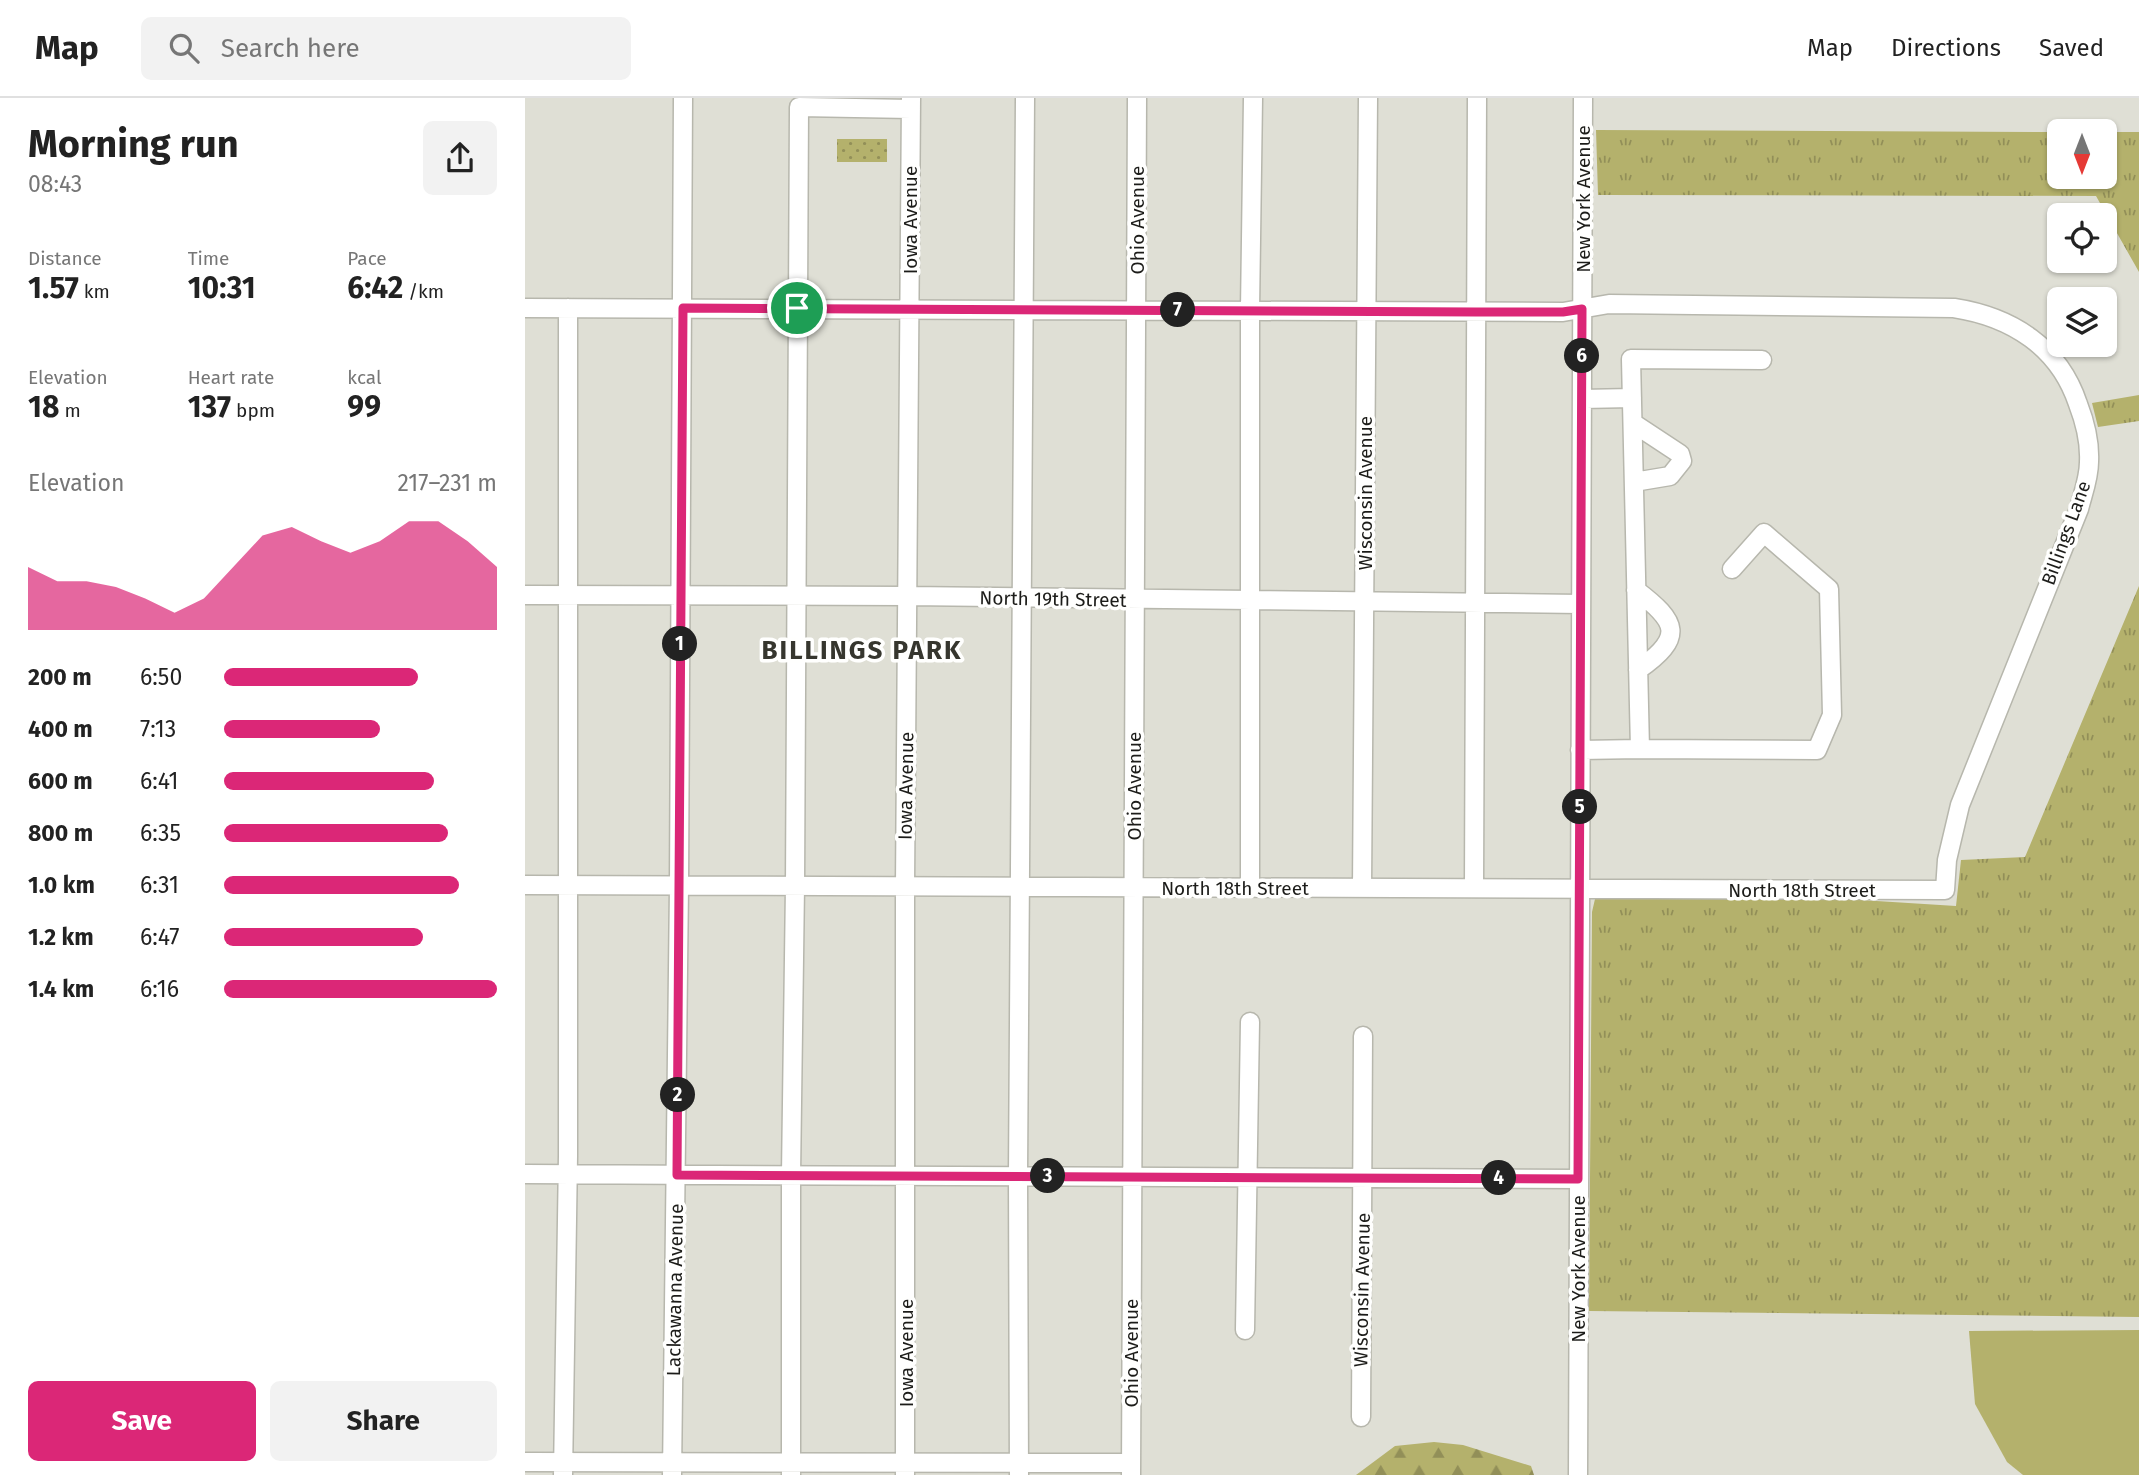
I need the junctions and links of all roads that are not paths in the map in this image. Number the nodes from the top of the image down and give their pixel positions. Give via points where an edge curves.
1 (683, 98) edge
2 (1025, 98) edge
3 (1137, 98) edge
4 (1253, 98) edge
5 (1368, 98) edge
6 (1477, 98) edge
7 (1583, 98) edge
8 (911, 103) edge
9 (525, 308) edge
10 (568, 308) junction
11 (683, 308) junction
12 (797, 308) junction
13 (910, 309) junction
14 (1022, 309) junction
15 (1136, 309) junction
16 (1582, 309) junction
17 (1250, 310) junction
18 (1366, 311) junction
19 (1476, 312) junction
20 (1762, 360) dead end
21 (1632, 398) junction
22 (1582, 399) junction
23 (1633, 423) junction
24 (1634, 482) junction
25 (1732, 569) dead end
26 (1636, 590) junction
27 (525, 595) edge
28 (568, 595) junction
29 (680, 595) junction
30 (796, 596) junction
31 (908, 596) junction
32 (1021, 598) junction
33 (1135, 600) junction
34 (1251, 601) junction
35 (1365, 601) junction
36 (1473, 603) junction
37 (1581, 604) junction
38 (1638, 670) junction
39 (1640, 749) junction
40 (1580, 750) junction
41 (525, 885) edge
42 (568, 885) junction
43 (679, 886) junction
44 (795, 886) junction
45 (905, 886) junction
46 (1020, 887) junction
47 (1133, 887) junction
48 (1249, 888) junction
49 (1362, 888) junction
50 (1474, 888) junction
51 (1580, 889) junction
52 (1945, 890) joint
53 (1250, 1021) dead end
54 (1363, 1036) dead end
55 (525, 1174) edge
56 (568, 1174) junction
57 (677, 1175) junction
58 (791, 1175) junction
59 (907, 1176) junction
60 (1018, 1176) junction
61 (1132, 1177) junction
62 (1248, 1177) junction
63 (1364, 1178) junction
64 (1578, 1179) junction
65 (1245, 1330) dead end
66 (1361, 1417) dead end
67 (525, 1462) edge
68 (563, 1469) edge
69 (672, 1469) edge
70 (791, 1469) edge
71 (905, 1469) edge
72 (1019, 1469) edge
73 (1131, 1469) edge
74 (1578, 1475) edge

1 - 11 street, Lackawanna Avenue
2 - 14 street
3 - 15 street, Ohio Avenue
4 - 17 street
5 - 18 street, Wisconsin Avenue
6 - 19 street
7 - 16 street, New York Avenue
8 - 12 street via 799,107
8 - 13 street, Iowa Avenue
9 - 10 street, Billings Lane
10 - 11 street, Billings Lane
10 - 28 street
11 - 12 street, Billings Lane
11 - 29 street, Lackawanna Avenue
12 - 13 street, Billings Lane
12 - 30 street
13 - 14 street, Billings Lane
13 - 31 street, Iowa Avenue
14 - 15 street, Billings Lane
14 - 32 street
15 - 17 street, Billings Lane
15 - 33 street, Ohio Avenue
16 - 19 street, Billings Lane
16 - 22 street, New York Avenue
16 - 52 street, Billings Lane via 1609,304 1954,308 1985,314 2022,331 2049,353 2067,378 2086,433 2087,481 1959,805
17 - 18 street, Billings Lane
17 - 34 street
18 - 19 street, Billings Lane
18 - 35 street, Wisconsin Avenue
19 - 36 street
20 - 21 street via 1631,359
21 - 22 street
21 - 23 street
22 - 37 street, New York Avenue
23 - 24 street
23 - 24 street via 1680,454 1682,461 1670,476
24 - 26 street
25 - 39 street via 1764,533 1829,589 1832,715 1817,750
26 - 38 street
26 - 38 street via 1660,608 1672,628 1668,642
27 - 28 street, North 19th Street
28 - 29 street, North 19th Street
28 - 42 street
29 - 30 street, North 19th Street
29 - 43 street, Lackawanna Avenue
30 - 31 street, North 19th Street
30 - 44 street
31 - 32 street, North 19th Street
31 - 45 street, Iowa Avenue
32 - 33 street, North 19th Street
32 - 46 street
33 - 34 street, North 19th Street
33 - 47 street, Ohio Avenue
34 - 35 street, North 19th Street
34 - 48 street
35 - 36 street, North 19th Street
35 - 49 street, Wisconsin Avenue
36 - 37 street, North 19th Street
36 - 50 street
37 - 40 street, New York Avenue
38 - 39 street
39 - 40 street
40 - 51 street, New York Avenue
41 - 42 street, North 18th Street
42 - 43 street, North 18th Street
42 - 56 street
43 - 44 street, North 18th Street
43 - 57 street, Lackawanna Avenue
44 - 45 street, North 18th Street
44 - 58 street
45 - 46 street, North 18th Street
45 - 59 street, Iowa Avenue
46 - 47 street, North 18th Street
46 - 60 street
47 - 48 street, North 18th Street
47 - 61 street, Ohio Avenue
48 - 49 street, North 18th Street
49 - 50 street, North 18th Street
50 - 51 street, North 18th Street
51 - 52 street, North 18th Street
51 - 64 street, New York Avenue
53 - 62 street
54 - 63 street, Wisconsin Avenue
55 - 56 street
56 - 57 street
56 - 68 street
57 - 58 street
57 - 69 street, Lackawanna Avenue
58 - 59 street
58 - 70 street
59 - 60 street
59 - 71 street, Iowa Avenue
60 - 61 street
60 - 72 street
61 - 62 street
61 - 73 street, Ohio Avenue
62 - 63 street
62 - 65 street
63 - 64 street
63 - 66 street, Wisconsin Avenue
64 - 74 street, New York Avenue
67 - 68 street
68 - 69 street
69 - 70 street
70 - 71 street
71 - 72 street
72 - 73 street

